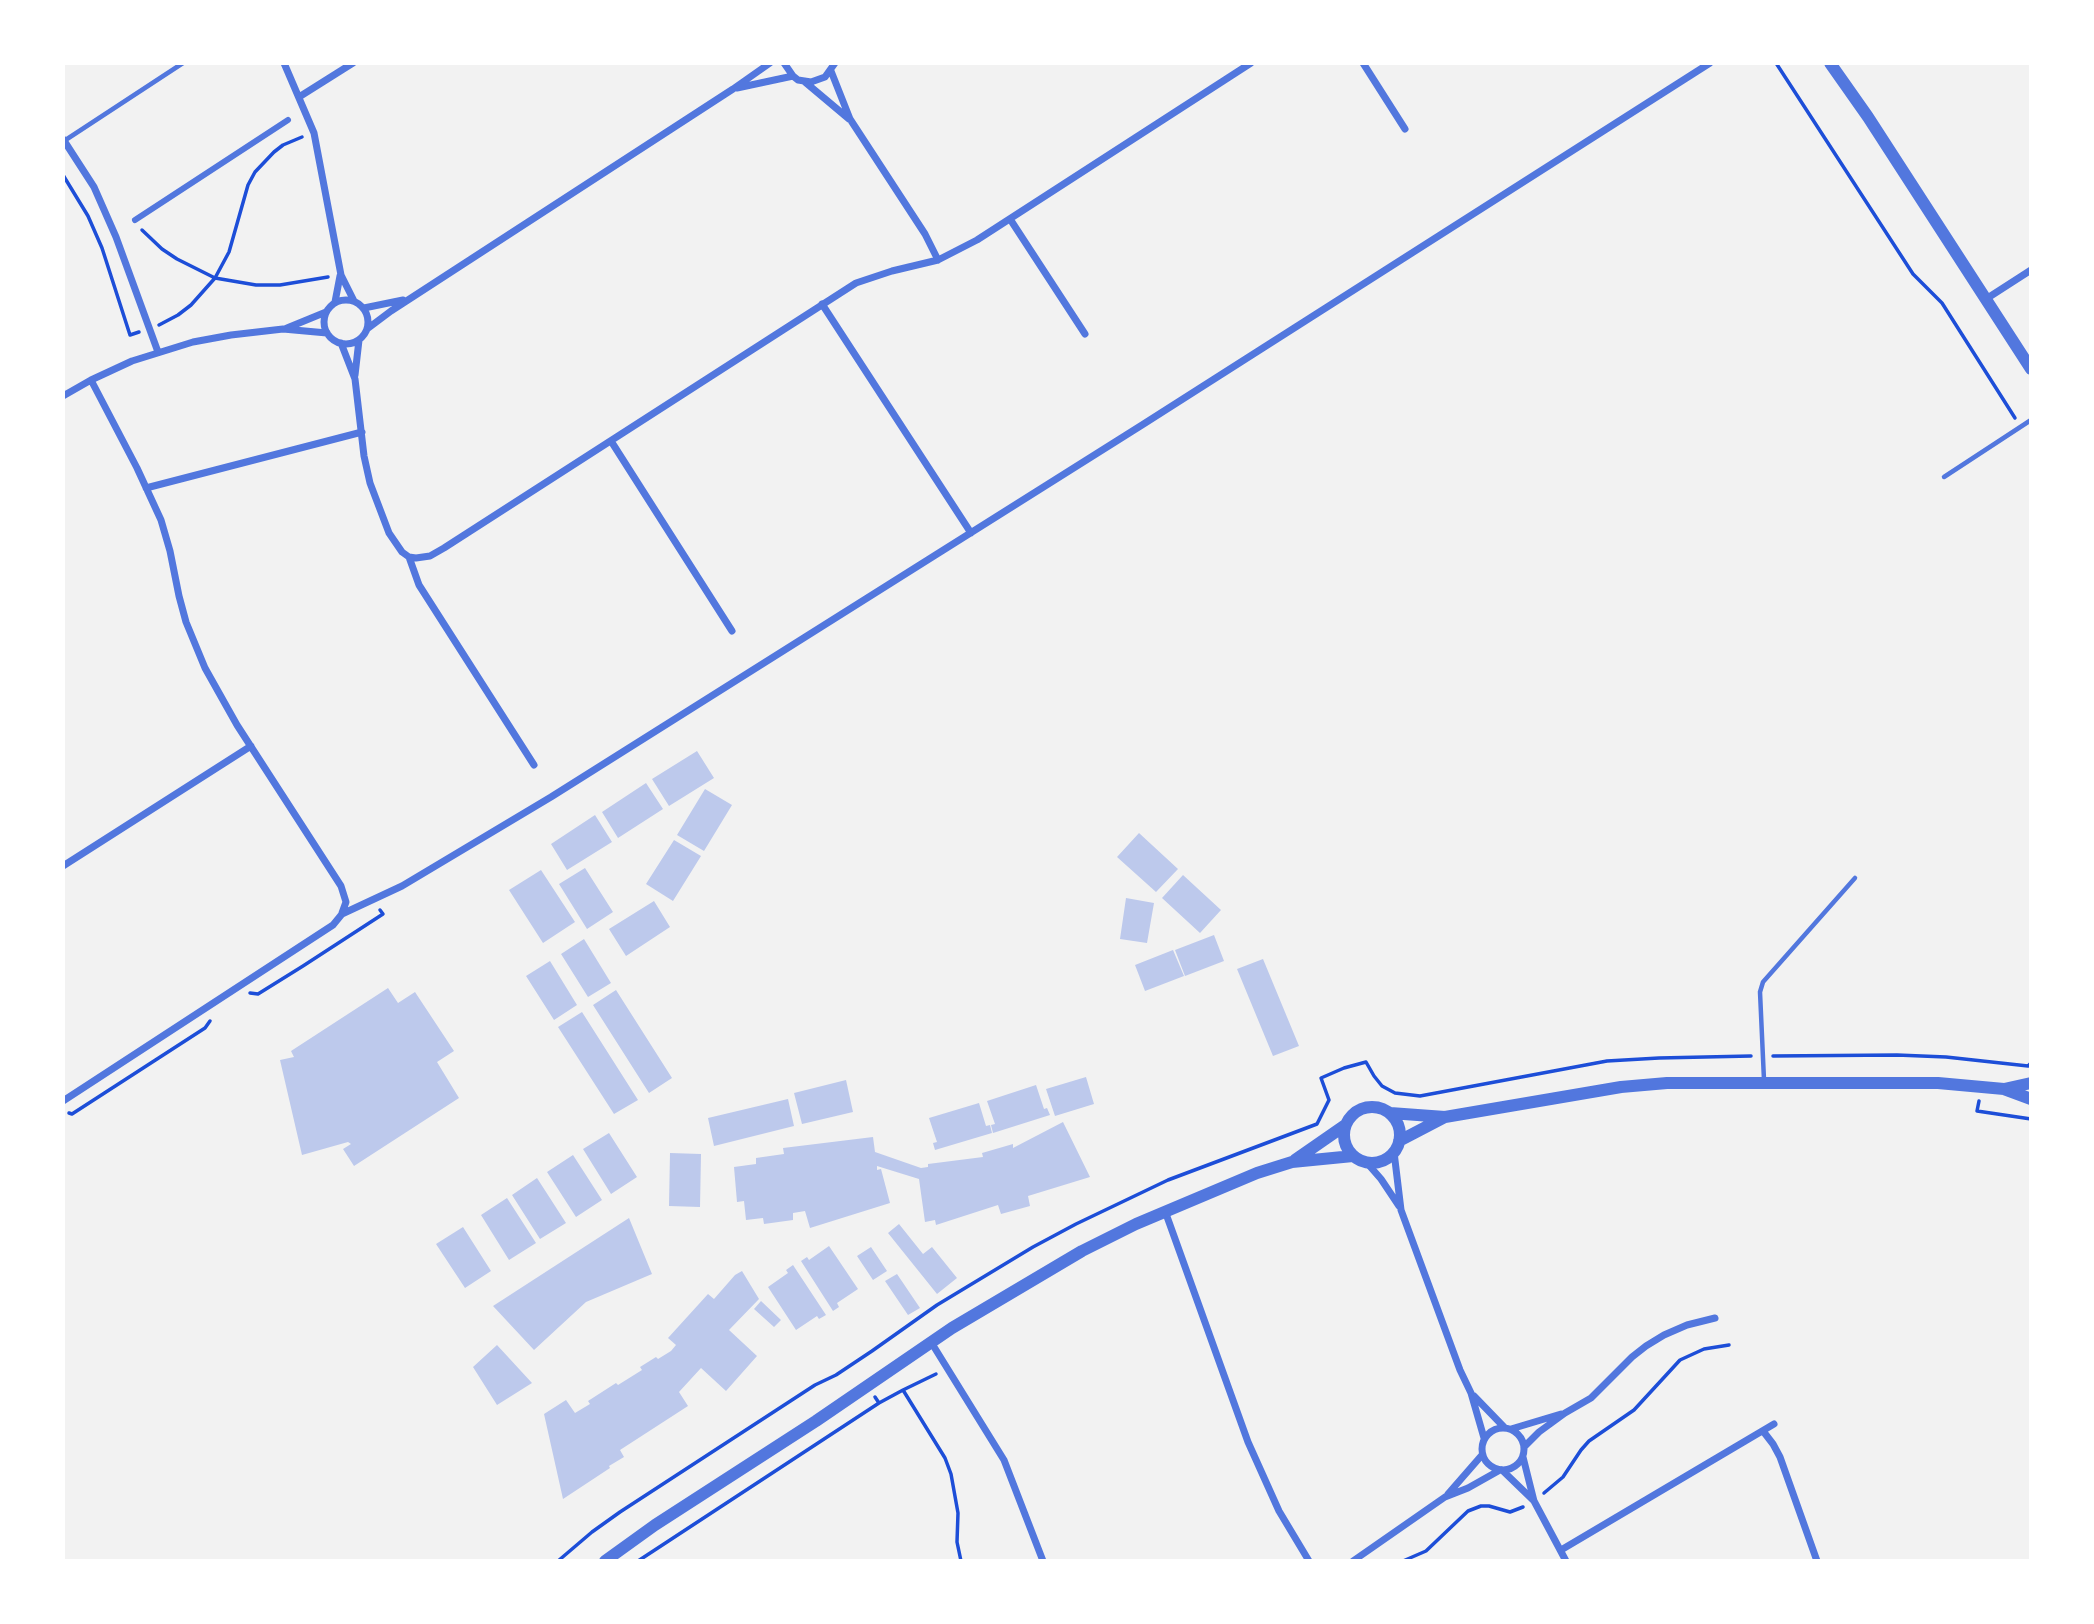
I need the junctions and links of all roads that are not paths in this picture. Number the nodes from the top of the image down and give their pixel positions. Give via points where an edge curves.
1 (183, 63) edge
2 (284, 63) edge
3 (354, 63) edge
4 (770, 63) edge
5 (784, 63) edge
6 (835, 63) edge
7 (1251, 63) edge
8 (1363, 63) edge
9 (1710, 63) edge
10 (1820, 63) edge
11 (1830, 63) edge
12 (831, 71) junction
13 (793, 76) junction
14 (1838, 76) junction
15 (804, 82) junction
16 (733, 89) junction
17 (299, 97) junction
18 (850, 119) junction
19 (288, 120) dead end
20 (1405, 129) dead end
21 (64, 140) edge
22 (1010, 219) junction
23 (135, 220) road end
24 (938, 260) junction
25 (2031, 270) edge
26 (341, 275) junction
27 (411, 298) junction
28 (1986, 299) junction
29 (354, 301) junction
30 (335, 302) junction
31 (822, 304) junction
32 (364, 308) junction
33 (326, 312) junction
34 (367, 328) junction
35 (283, 329) junction
36 (327, 332) junction
37 (1085, 334) dead end
38 (359, 340) junction
39 (341, 343) junction
40 (158, 352) junction
41 (2031, 369) edge
42 (355, 379) junction
43 (90, 380) junction
44 (63, 396) edge
45 (2031, 420) edge
46 (362, 432) junction
47 (611, 441) junction
48 (1944, 477) dead end
49 (146, 488) junction
50 (971, 533) junction
51 (409, 557) junction
52 (732, 631) dead end
53 (251, 746) junction
54 (534, 765) dead end
55 (63, 866) edge
56 (1855, 878) dead end
57 (342, 914) junction
58 (1764, 1082) junction
59 (2031, 1083) edge
60 (2004, 1089) junction
61 (2031, 1099) edge
62 (63, 1101) edge
63 (1390, 1113) junction
64 (1446, 1117) junction
65 (1344, 1126) junction
66 (1397, 1147) junction
67 (1353, 1156) junction
68 (1292, 1162) junction
69 (1367, 1163) junction
70 (1401, 1210) junction
71 (1165, 1211) junction
72 (1715, 1318) dead end
73 (931, 1342) junction
74 (1471, 1393) junction
75 (1565, 1413) junction
76 (1774, 1424) dead end
77 (1507, 1428) junction
78 (1763, 1431) junction
79 (1484, 1438) junction
80 (1524, 1447) junction
81 (1482, 1455) junction
82 (1522, 1457) junction
83 (1501, 1470) junction
84 (1445, 1497) junction
85 (1534, 1501) junction
86 (1561, 1550) junction
87 (605, 1561) edge
88 (1042, 1561) edge
89 (1309, 1561) edge
90 (1353, 1561) edge
91 (1566, 1561) edge
92 (1817, 1561) edge

1 - 21 lane
2 - 17 street
3 - 17 street
4 - 16 street
5 - 13 street
6 - 12 street
7 - 22 street
8 - 20 street
9 - 50 street
10 - 14 street
11 - 14 street
12 - 15 street via 819,80
12 - 18 street
13 - 15 street
13 - 16 street
14 - 28 street
15 - 18 street
16 - 27 street
17 - 26 street via 314,133
18 - 24 street
19 - 23 street
21 - 40 street via 94,187
22 - 24 street
22 - 37 street
24 - 31 street via 873,276
25 - 28 street
26 - 29 street
26 - 30 street
27 - 32 street
27 - 34 street
28 - 41 street
29 - 30 street
29 - 32 street
30 - 33 street
31 - 47 street
31 - 50 street
32 - 34 street
33 - 35 street
33 - 36 street
34 - 38 street
35 - 36 street
35 - 40 street via 231,335
36 - 39 street
38 - 39 street
38 - 42 street
39 - 42 street
40 - 43 street
42 - 46 street
43 - 44 street
43 - 49 street
45 - 48 lane
46 - 49 street
46 - 51 street via 370,483 381,513 396,544
47 - 51 street via 444,548 430,556
47 - 52 street
49 - 53 street via 166,535 178,596 194,644
50 - 57 street via 551,797 402,886
51 - 54 street via 419,585
53 - 55 street
53 - 57 street via 341,886 346,901
56 - 58 lane via 1763,982
57 - 62 street via 333,925
58 - 60 street via 1938,1083
58 - 64 street via 1621,1087
59 - 60 street
60 - 61 street
63 - 64 street
63 - 65 street via 1368,1106 1354,1112
63 - 66 street via 1399,1126
64 - 66 street
65 - 67 street via 1344,1142
65 - 68 street
66 - 69 street via 1382,1161
66 - 70 street
67 - 68 street
67 - 69 street
68 - 71 street
69 - 70 street
70 - 74 street
71 - 73 street via 1035,1277
71 - 89 street via 1248,1442 1279,1511
72 - 75 street via 1687,1325 1646,1346 1591,1398
73 - 87 street
73 - 88 street via 1004,1460
74 - 77 street
74 - 79 street
75 - 77 street
75 - 80 street
76 - 78 street
77 - 79 street via 1492,1430
77 - 80 street via 1520,1436
78 - 86 street
78 - 92 street via 1780,1457
79 - 81 street
80 - 82 street
81 - 83 street
81 - 84 street
82 - 83 street via 1514,1467
82 - 85 street
83 - 84 street
83 - 85 street
84 - 90 street
85 - 86 street
86 - 91 street

